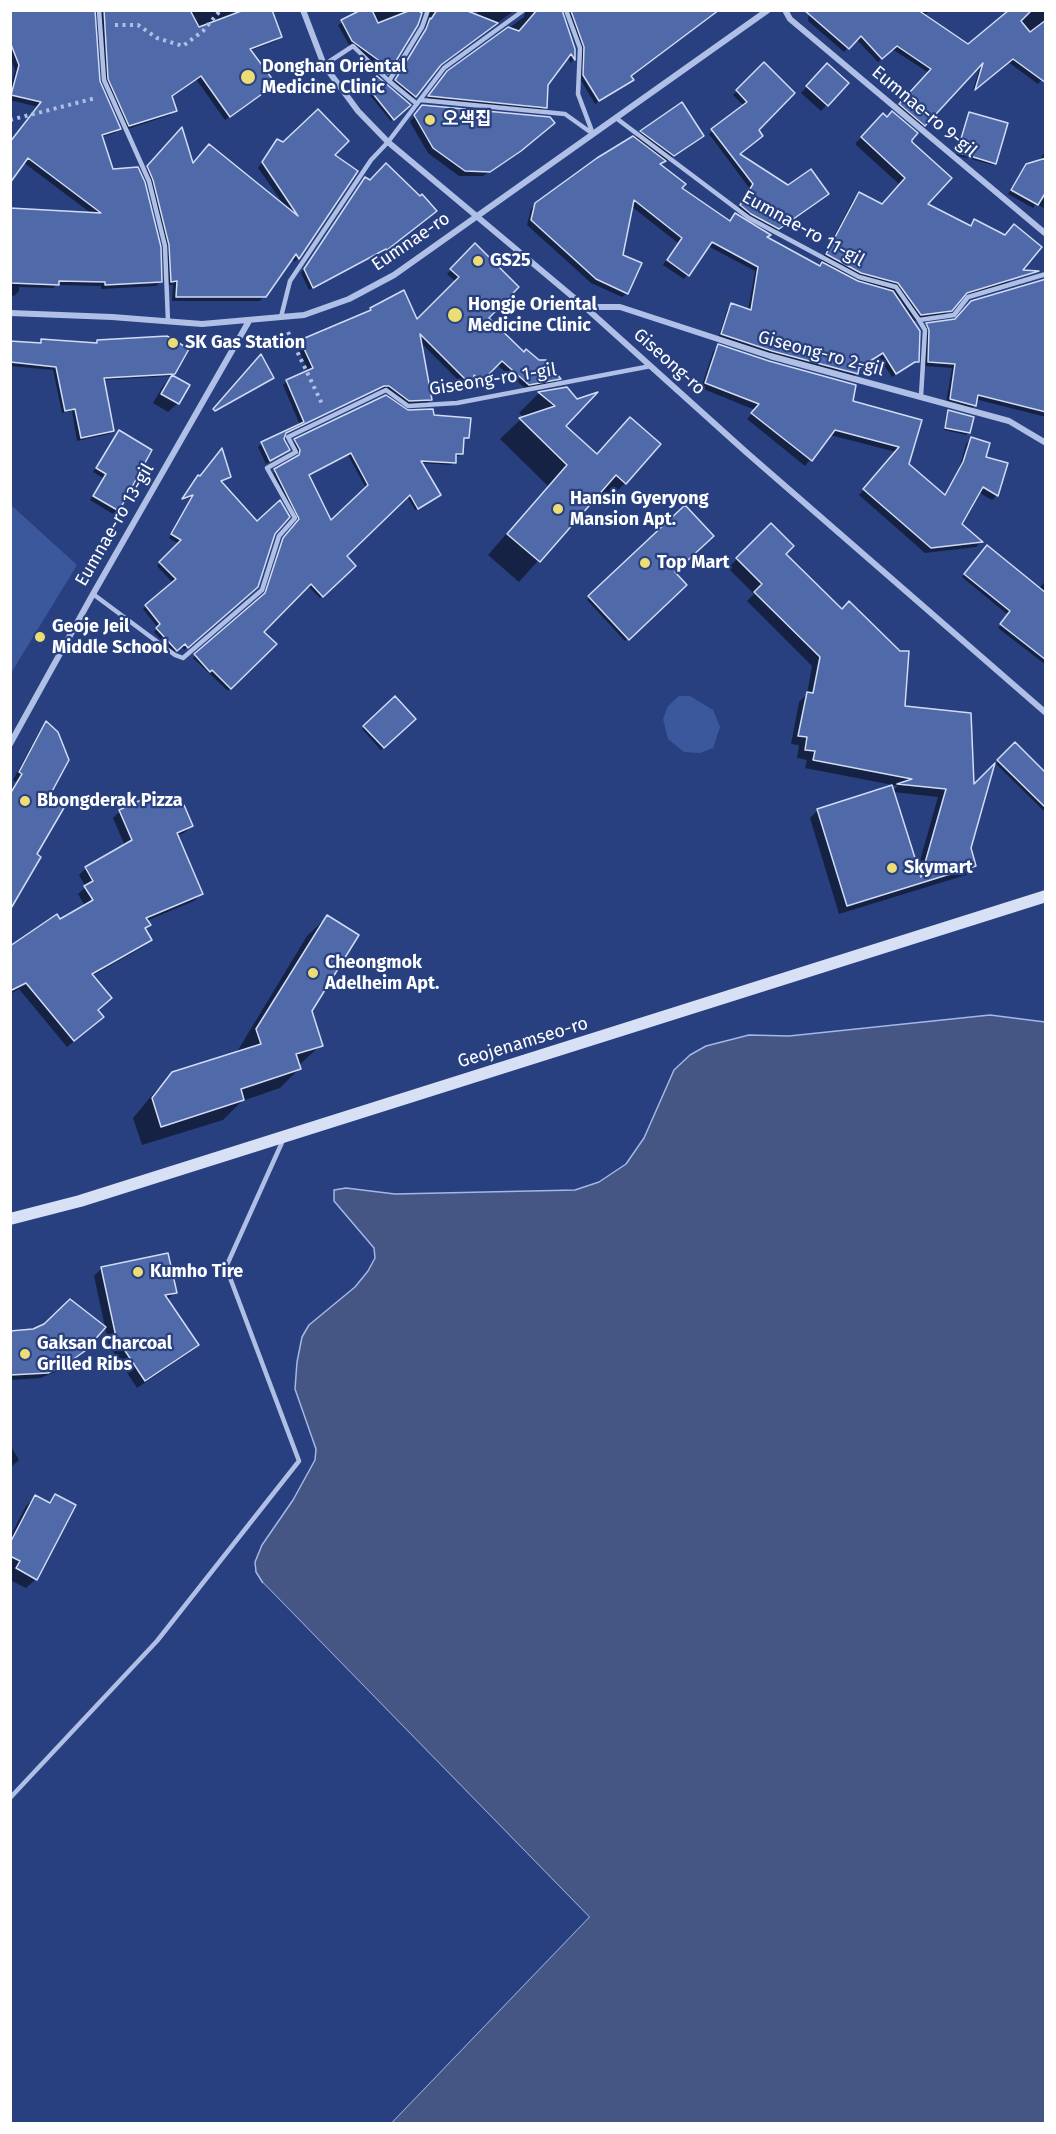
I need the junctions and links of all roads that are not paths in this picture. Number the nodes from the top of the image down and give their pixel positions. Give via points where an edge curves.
1 (99, 10) edge
2 (303, 10) edge
3 (428, 10) edge
4 (524, 10) edge
5 (566, 10) edge
6 (768, 10) edge
7 (785, 10) edge
8 (324, 65) junction
9 (389, 81) junction
10 (419, 102) junction
11 (616, 117) junction
12 (593, 134) junction
13 (388, 142) junction
14 (478, 216) junction
15 (1046, 234) edge
16 (1046, 274) edge
17 (585, 307) junction
18 (10, 313) edge
19 (281, 317) junction
20 (919, 320) junction
21 (249, 321) junction
22 (168, 322) junction
23 (651, 366) junction
24 (921, 396) junction
25 (1046, 443) edge
26 (93, 594) junction
27 (1046, 713) edge
28 (10, 744) edge
29 (1046, 896) edge
30 (284, 1137) junction
31 (10, 1219) edge
32 (10, 1797) edge

1 - 22 lane via 104,80 149,181 165,246
2 - 8 street, Giseong-ro
3 - 9 lane
4 - 10 lane via 444,68
5 - 12 lane via 580,48 578,94
6 - 11 street, Eumnae-ro
7 - 15 street, Eumnae-ro 9-gil via 790,19
8 - 9 lane via 353,46
8 - 13 street, Giseong-ro via 358,111
9 - 10 lane
10 - 12 lane via 566,114
10 - 13 lane
11 - 12 street, Eumnae-ro
11 - 20 lane, Eumnae-ro 11-gil via 749,218 859,277 896,287
12 - 14 street, Eumnae-ro
13 - 14 street, Giseong-ro
13 - 19 lane via 371,160 290,281
14 - 17 street, Giseong-ro
14 - 19 street, Eumnae-ro via 394,275 304,315
16 - 20 lane via 968,297 954,315
17 - 23 street, Giseong-ro
17 - 24 street, Giseong-ro 2-gil via 620,307 770,356
18 - 22 street, Eumnae-ro
19 - 21 street, Eumnae-ro
20 - 24 lane via 926,330
21 - 22 street, Eumnae-ro
21 - 26 street, Eumnae-ro 13-gil
23 - 26 lane, Giseong-ro 1-gil via 457,403 408,406 386,390 288,437 296,452 267,468 295,518 279,536 262,590 183,658
23 - 27 street, Giseong-ro
24 - 25 street, Giseong-ro 2-gil via 1009,421
26 - 28 street, Eumnae-ro 13-gil
29 - 30 main road, Geojenamseo-ro
30 - 31 main road, Geojenamseo-ro via 81,1201
30 - 32 lane via 226,1267 299,1461 157,1641

